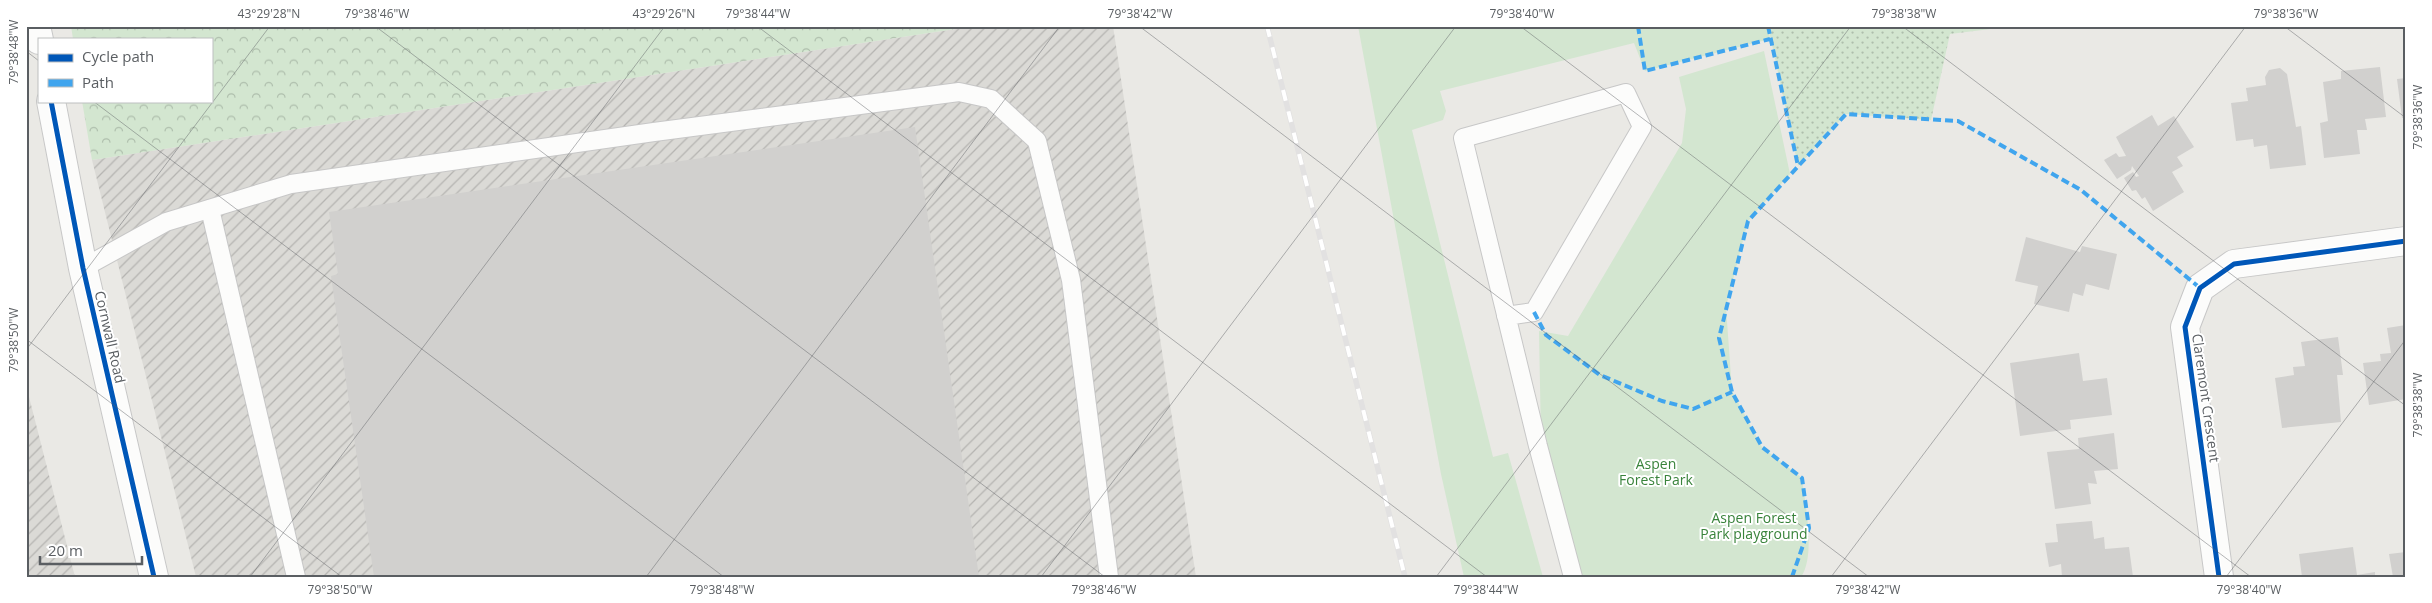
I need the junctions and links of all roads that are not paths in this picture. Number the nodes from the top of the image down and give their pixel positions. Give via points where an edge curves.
1 (51, 102) edge
2 (210, 209) junction
3 (2406, 241) edge
4 (83, 268) junction
5 (1506, 316) junction
6 (154, 577) edge
7 (296, 577) edge
8 (1109, 577) edge
9 (1572, 577) edge
10 (2220, 577) edge

1 - 4 street, Cornwall Road
2 - 4 lane via 166,222
2 - 7 lane
2 - 8 lane via 291,184 645,133 959,92 991,99 1037,141 1071,280
3 - 10 street, Claremont Crescent via 2234,264 2200,288 2185,327
4 - 6 street, Cornwall Road
5 - 5 lane via 1463,138 1626,93 1642,127 1534,312
5 - 9 lane

